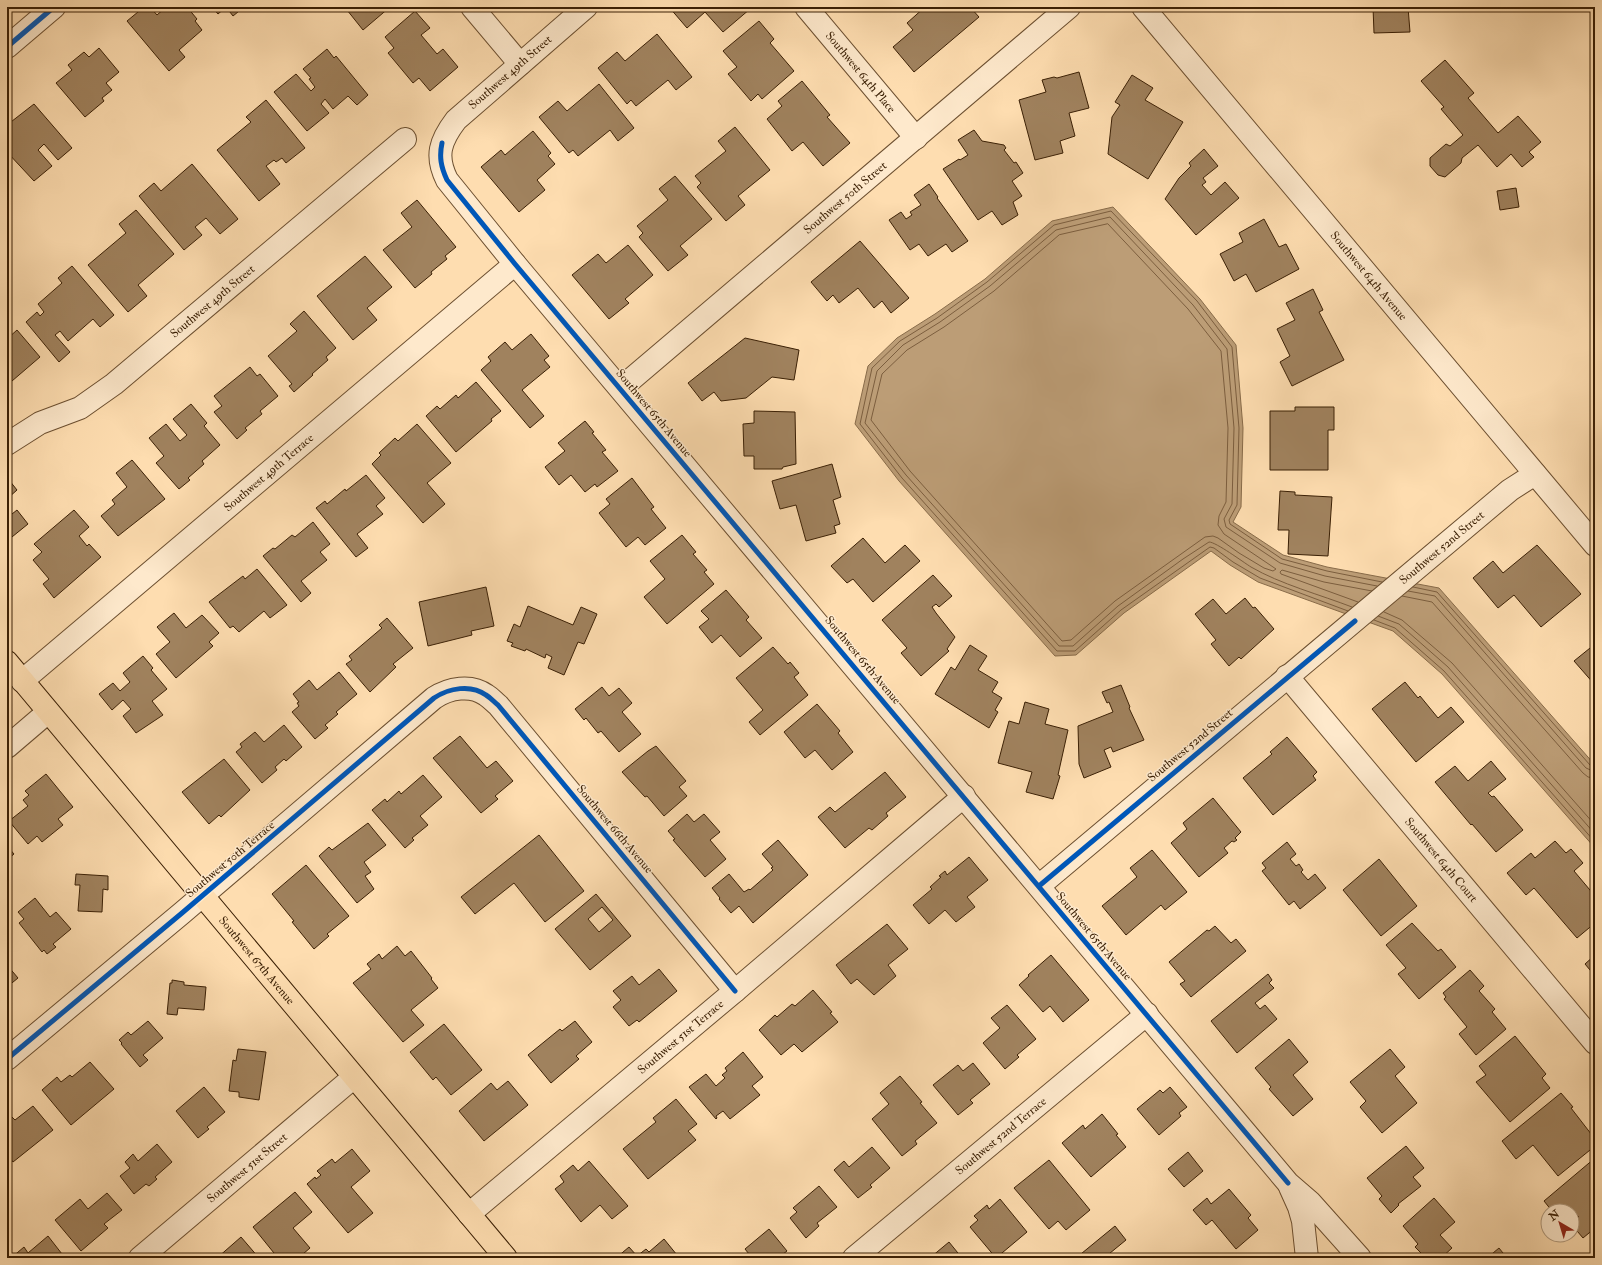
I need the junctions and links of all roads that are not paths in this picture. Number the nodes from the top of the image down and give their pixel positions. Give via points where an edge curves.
1 (54, 7) edge
2 (472, 7) edge
3 (586, 7) edge
4 (806, 7) edge
5 (1069, 7) edge
6 (1143, 7) edge
7 (7, 47) edge
8 (520, 64) junction
9 (916, 138) junction
10 (405, 139) dead end
11 (442, 143) joint
12 (516, 264) junction
13 (621, 388) junction
14 (7, 444) edge
15 (1535, 474) junction
16 (1595, 545) edge
17 (7, 662) edge
18 (1287, 676) junction
19 (22, 681) junction
20 (472, 689) joint
21 (48, 712) junction
22 (7, 747) edge
23 (964, 796) junction
24 (1039, 886) junction
25 (202, 895) junction
26 (735, 991) junction
27 (1147, 1014) junction
28 (1595, 1043) edge
29 (7, 1059) edge
30 (354, 1077) junction
31 (1288, 1183) junction
32 (469, 1214) junction
33 (140, 1258) edge
34 (506, 1258) edge
35 (854, 1258) edge
36 (1307, 1258) edge
37 (1360, 1258) edge

1 - 7 street
2 - 8 street
3 - 8 street, Southwest 49th Street
4 - 9 street, Southwest 64th Place
5 - 9 street, Southwest 50th Street
6 - 15 street, Southwest 64th Avenue
8 - 11 street, Southwest 49th Street via 462,113
9 - 13 street, Southwest 50th Street
10 - 14 street, Southwest 49th Street via 114,384 80,408 40,423
11 - 12 street, Southwest 65th Avenue via 441,164 447,180
12 - 13 street, Southwest 65th Avenue
12 - 19 street, Southwest 49th Terrace
13 - 23 street, Southwest 65th Avenue
15 - 16 street, Southwest 64th Avenue
15 - 18 street, Southwest 52nd Street via 1510,490
17 - 19 main road, Southwest 67th Avenue
18 - 24 street, Southwest 52nd Street
18 - 28 street, Southwest 64th Court
19 - 21 main road, Southwest 67th Avenue
20 - 25 street, Southwest 50th Terrace via 455,689 434,698
20 - 26 street, Southwest 66th Avenue via 486,694 504,712
21 - 22 street
21 - 25 main road, Southwest 67th Avenue
23 - 24 street, Southwest 65th Avenue
23 - 26 street, Southwest 51st Terrace
24 - 27 street, Southwest 65th Avenue
25 - 29 street, Southwest 50th Terrace
25 - 30 main road, Southwest 67th Avenue
26 - 32 street, Southwest 51st Terrace
27 - 31 street, Southwest 65th Avenue
27 - 35 street, Southwest 52nd Terrace
30 - 32 main road, Southwest 67th Avenue
30 - 33 street, Southwest 51st Street
31 - 36 street via 1303,1221
31 - 37 street, Southwest 65th Avenue via 1310,1202
32 - 34 main road, Southwest 67th Avenue

